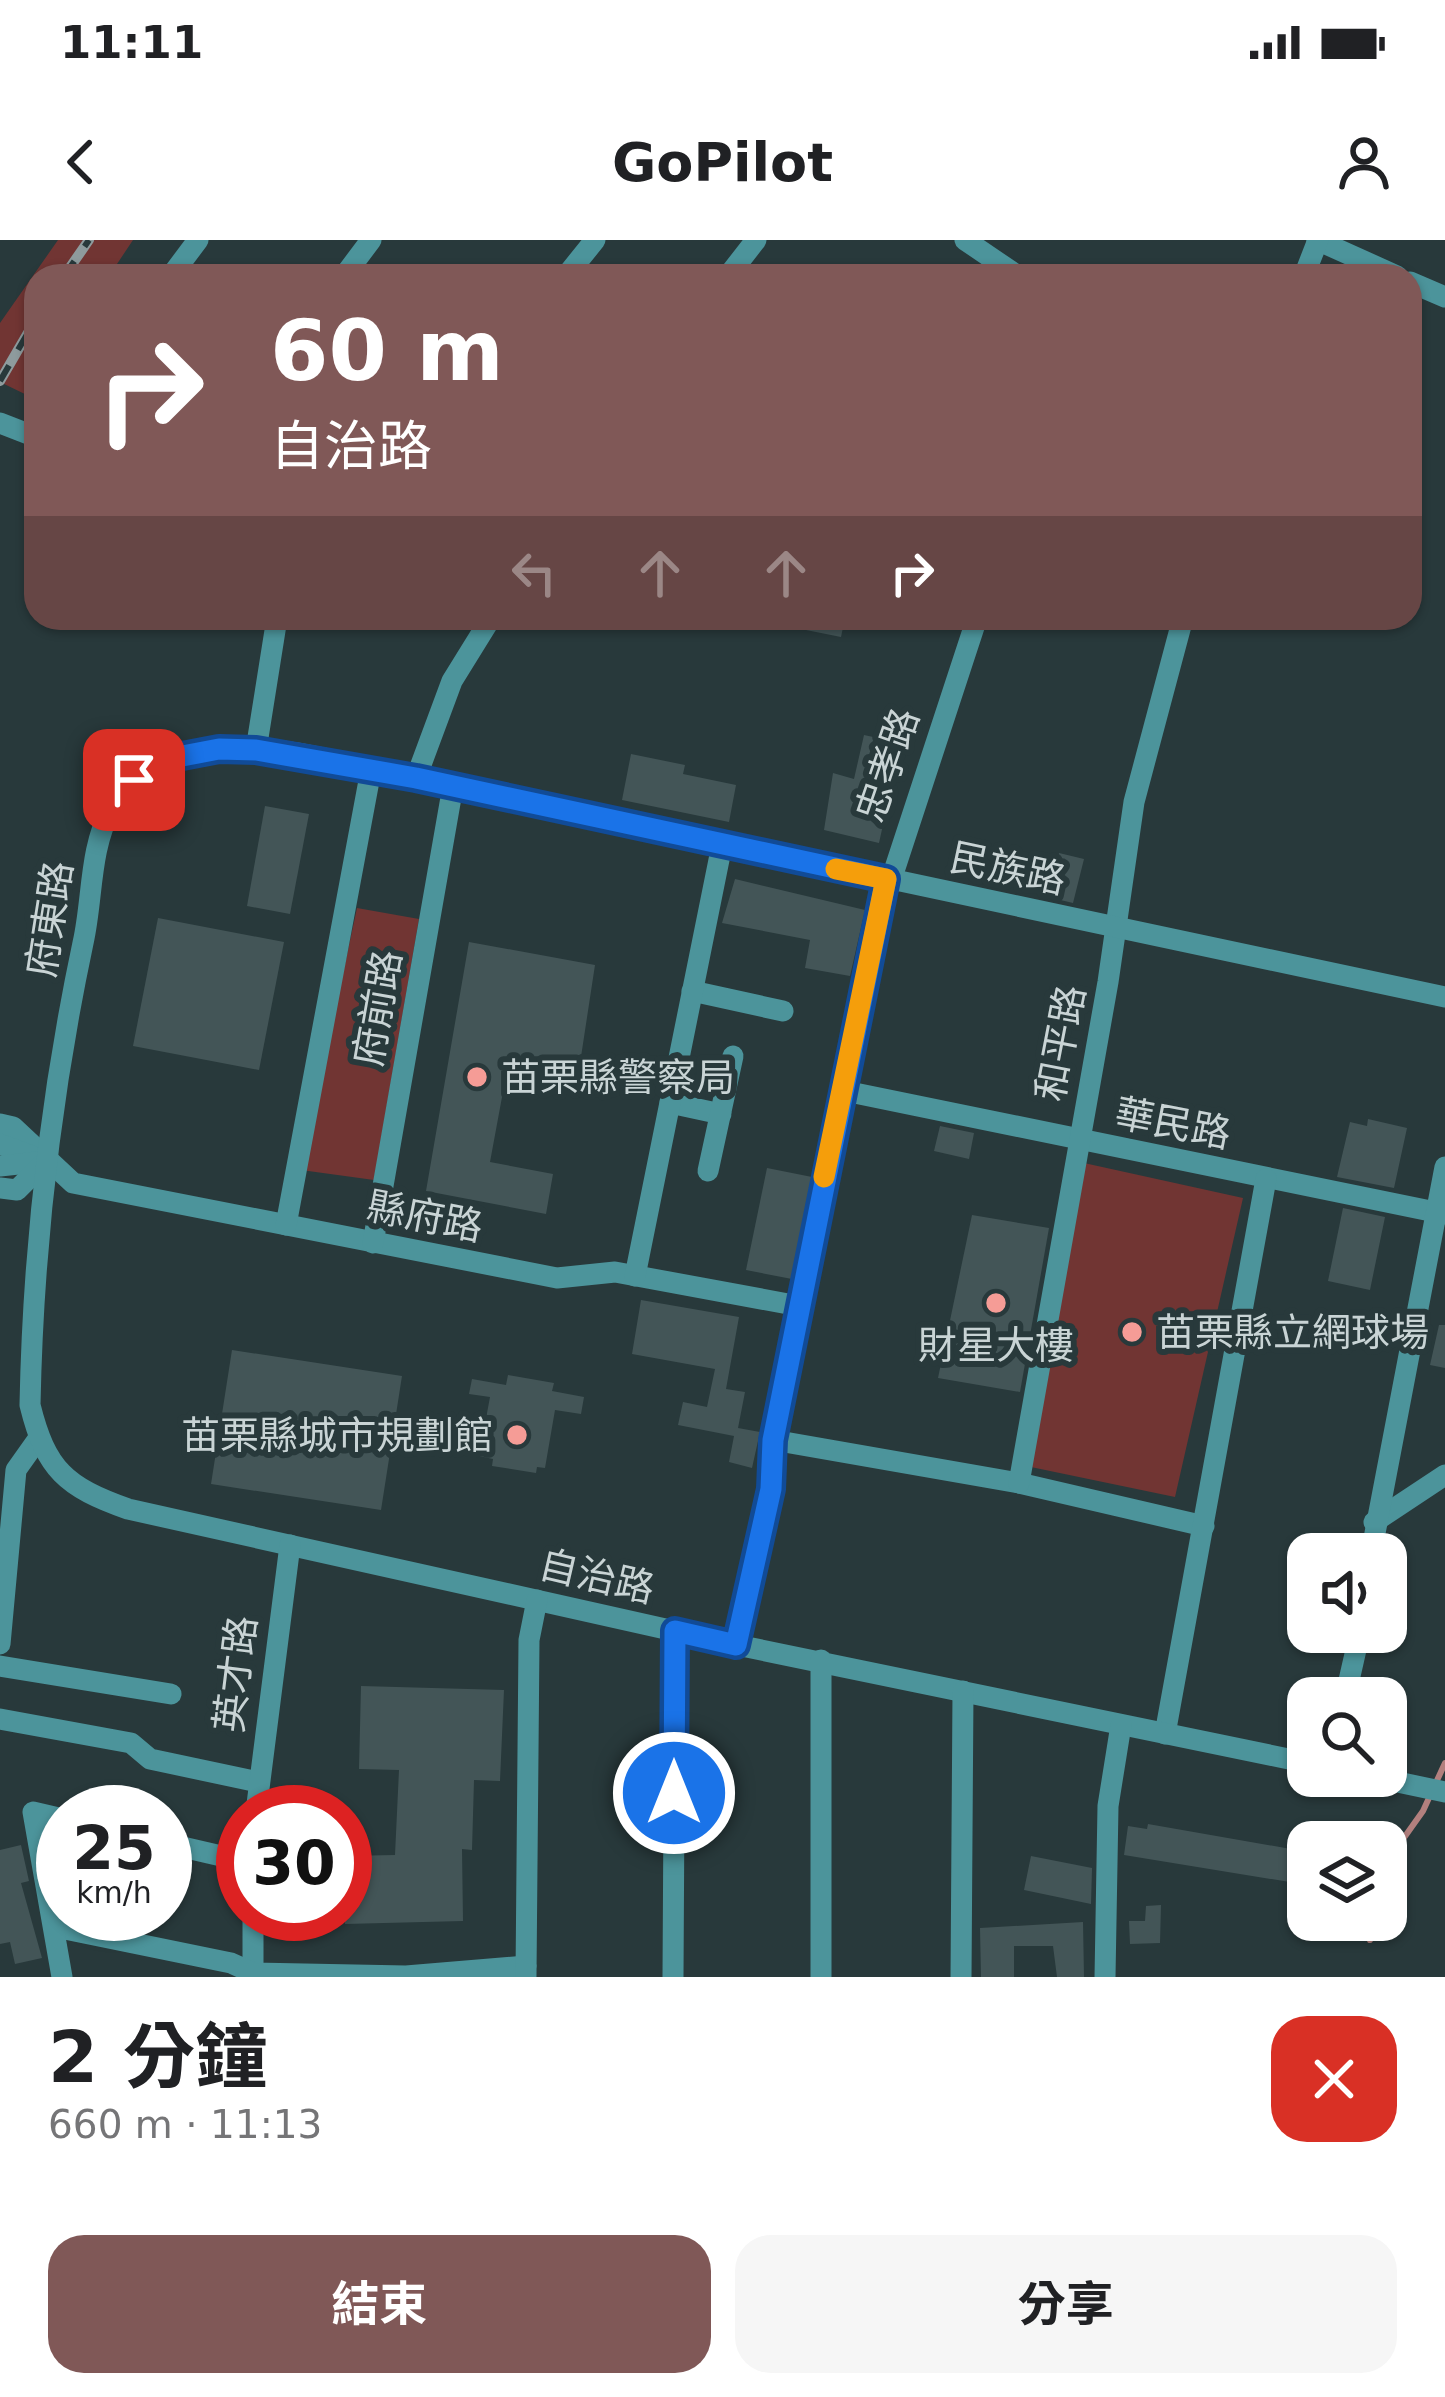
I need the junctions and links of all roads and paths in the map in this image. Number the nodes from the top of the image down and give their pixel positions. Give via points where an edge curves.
1 (595, 240) edge
2 (756, 240) edge
3 (965, 240) edge
4 (1317, 240) edge
5 (576, 264) edge
6 (737, 264) edge
7 (1000, 264) edge
8 (1370, 264) edge
9 (275, 630) edge
10 (484, 630) edge
11 (973, 630) edge
12 (1180, 630) edge
13 (256, 750) junction
14 (371, 770) junction
15 (416, 778) junction
16 (453, 787) junction
17 (722, 844) junction
18 (886, 879) junction
19 (1116, 927) junction
20 (692, 991) junction
21 (1445, 997) edge
22 (783, 1011) dead end
23 (733, 1057) dead end
24 (840, 1090) junction
25 (670, 1103) junction
26 (721, 1114) junction
27 (0, 1124) edge
28 (1078, 1141) junction
29 (0, 1144) edge
30 (46, 1161) junction
31 (0, 1162) edge
32 (1445, 1167) edge
33 (708, 1172) dead end
34 (1266, 1179) junction
35 (0, 1188) edge
36 (1440, 1213) edge
37 (286, 1225) junction
38 (373, 1243) junction
39 (635, 1276) junction
40 (800, 1306) junction
41 (38, 1439) junction
42 (773, 1440) junction
43 (1445, 1474) edge
44 (1019, 1483) junction
45 (1374, 1522) junction
46 (1204, 1526) junction
47 (1373, 1533) edge
48 (290, 1545) junction
49 (537, 1600) junction
50 (675, 1631) junction
51 (0, 1643) edge
52 (736, 1645) junction
53 (821, 1660) junction
54 (0, 1666) edge
55 (963, 1691) junction
56 (171, 1694) dead end
57 (0, 1719) edge
58 (1121, 1725) junction
59 (1165, 1734) junction
60 (1287, 1759) edge
61 (258, 1782) junction
62 (1407, 1784) edge
63 (258, 1785) edge
64 (1445, 1792) edge
65 (57, 1941) edge
66 (123, 1941) edge
67 (253, 1941) edge
68 (526, 1972) edge
69 (253, 1975) edge
70 (62, 1977) edge
71 (674, 1977) edge
72 (820, 1977) edge
73 (961, 1977) edge
74 (1106, 1977) edge

1 - 5 street
2 - 6 street
3 - 7 street
4 - 8 street
9 - 13 street
10 - 15 street via 452,681
11 - 18 street, 忠孝路
12 - 19 street, 和平路 via 1134,802
13 - 14 street, 府東路
13 - 30 street, 府東路 via 177,757 134,780 112,806 94,859
14 - 15 street, 府東路
14 - 37 street, 府前路
15 - 16 street, 民族路
16 - 17 street, 民族路
16 - 38 street, 府前路
17 - 18 street, 民族路
17 - 20 street
18 - 19 street, 民族路
18 - 24 street, 忠孝路
19 - 21 street, 民族路
19 - 28 street, 和平路
20 - 22 street
20 - 25 street
23 - 26 street
24 - 28 street, 華民路
24 - 40 street, 忠孝路
25 - 26 street
25 - 39 street
26 - 33 street
27 - 30 street via 13,1126
28 - 34 street, 華民路
28 - 44 street, 和平路
29 - 30 street
30 - 31 street
30 - 35 street via 17,1190
30 - 37 street, 縣府路 via 73,1183
30 - 41 street, 府東路 via 30,1405
32 - 36 street
34 - 36 street, 華民路
34 - 46 street
36 - 45 street
37 - 38 street, 縣府路
38 - 39 street, 縣府路 via 557,1278
39 - 40 street, 縣府路
40 - 42 street, 忠孝路
41 - 48 street, 自治路 via 55,1470 84,1494
41 - 51 street via 16,1470
42 - 44 street
42 - 52 street, 忠孝路 via 771,1489
43 - 45 street
44 - 46 street
45 - 47 street
46 - 59 street
48 - 49 street, 自治路
48 - 61 street, 英才路
49 - 50 street, 自治路
49 - 68 street via 529,1640
50 - 52 street, 自治路
50 - 71 street
52 - 53 street, 自治路
53 - 55 street, 自治路
53 - 72 street
54 - 56 street
55 - 58 street, 自治路
55 - 73 street
57 - 61 street via 131,1744 150,1759
58 - 59 street, 自治路
58 - 74 street via 1108,1806
59 - 60 street, 自治路
61 - 63 street, 英才路
62 - 64 street
65 - 70 street
66 - 69 street via 231,1963
67 - 69 street
68 - 69 street

